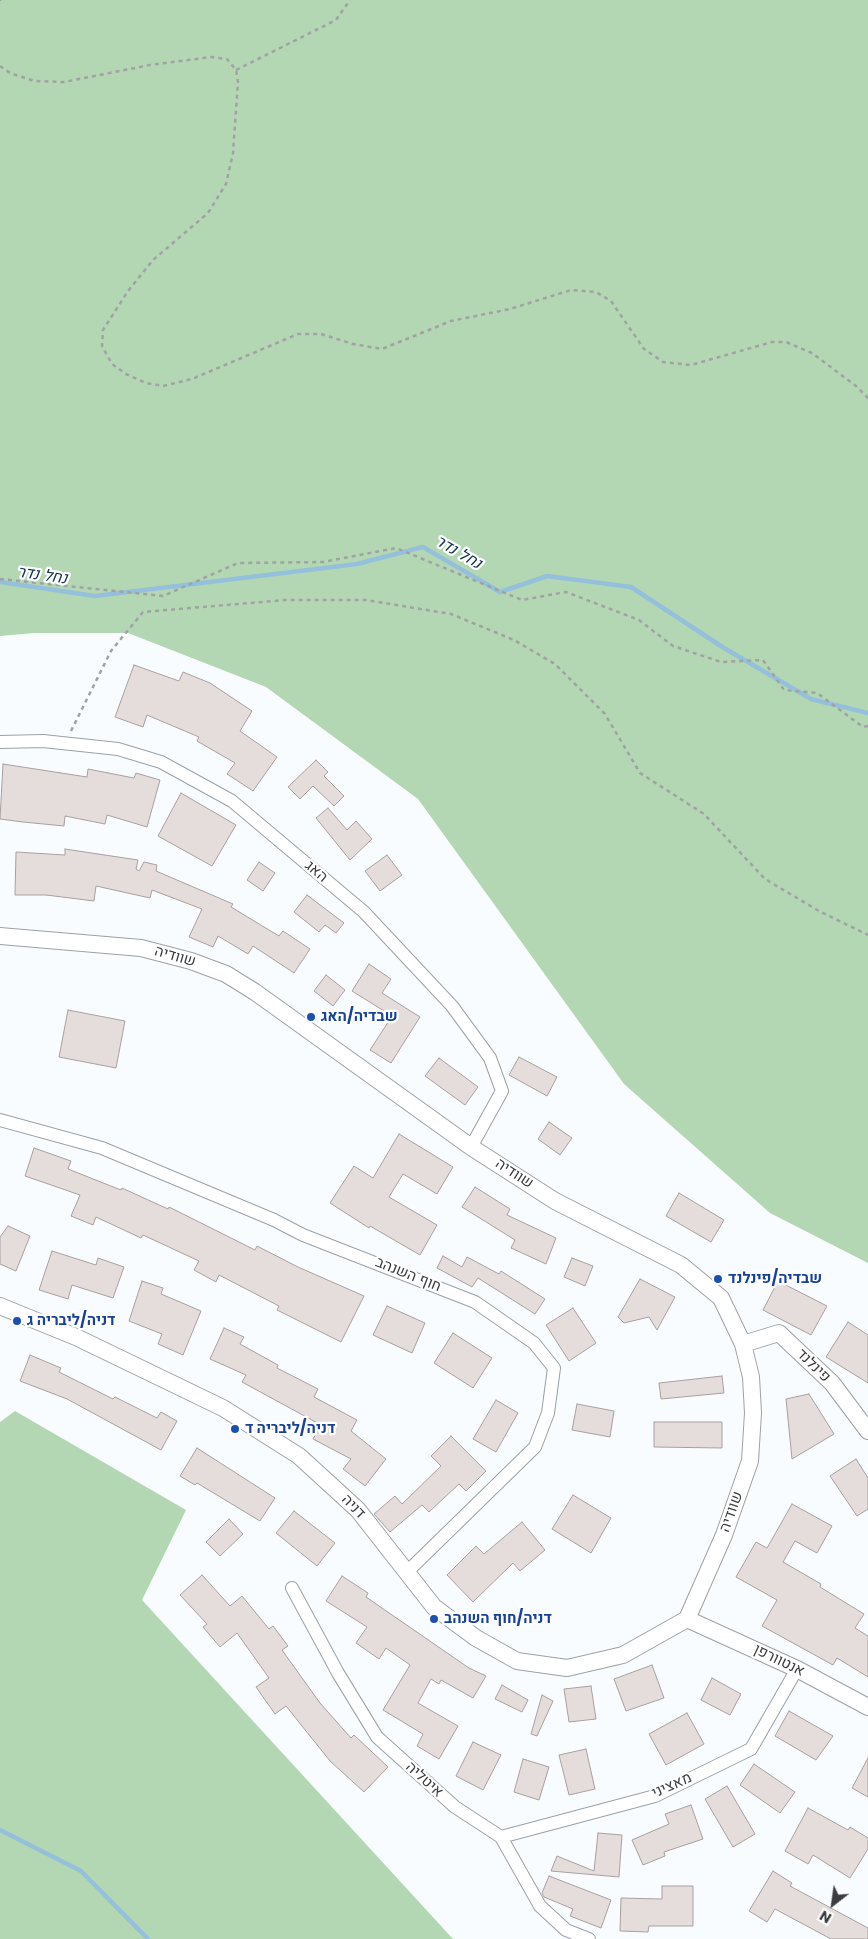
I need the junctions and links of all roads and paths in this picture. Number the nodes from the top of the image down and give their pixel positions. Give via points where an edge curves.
1 (350, 0) edge
2 (0, 66) edge
3 (236, 70) junction
4 (868, 398) edge
5 (0, 579) edge
6 (868, 726) edge
7 (0, 742) edge
8 (64, 744) junction
9 (868, 935) edge
10 (0, 936) edge
11 (0, 1120) edge
12 (471, 1146) junction
13 (0, 1306) edge
14 (742, 1344) junction
15 (868, 1431) edge
16 (407, 1572) junction
17 (292, 1588) dead end
18 (687, 1619) junction
19 (797, 1669) junction
20 (868, 1707) edge
21 (501, 1837) junction
22 (589, 1939) edge

1 - 3 path via 336,20
2 - 3 path via 34,81 64,82 212,57 227,59
3 - 4 path via 234,153 226,184 208,213 154,260 128,291 104,330 102,346 112,364 126,374 163,386 192,379 298,334 321,334 382,349 451,321 510,309 570,290 596,292 611,301 644,349 662,362 691,365 772,342 786,342 812,353
5 - 6 path via 163,596 238,563 323,562 396,548 522,600 566,592 639,620 673,646 722,662 763,660 784,690 816,693 863,727
7 - 8 street, האג
8 - 9 path via 111,652 143,612 285,600 366,600 451,614 514,640 555,664 605,714 640,773 704,814 765,879
8 - 12 street, האג via 118,749 161,762 224,797 364,912 452,1006 490,1058 502,1091
10 - 12 street, שוודיה via 141,948 226,974
11 - 16 street, חוף השנהב via 102,1148 303,1235 475,1302 534,1343 554,1368 548,1413 535,1447
12 - 14 street, שוודיה via 555,1201 681,1265 722,1298
13 - 16 street, דניה via 76,1337 223,1408 298,1456 358,1510
14 - 15 street, פינלנד via 779,1333 832,1384
14 - 18 street, שוודיה via 752,1386 750,1461 724,1534
16 - 18 street, דניה via 434,1607 476,1638 517,1661 567,1668 624,1655
17 - 21 street, איטליה via 377,1737 456,1808
18 - 19 street, אנטוורפן
19 - 20 street, אנטוורפן
19 - 21 street, מאציני via 750,1749 655,1796
21 - 22 street, איטליה via 540,1906 566,1930

